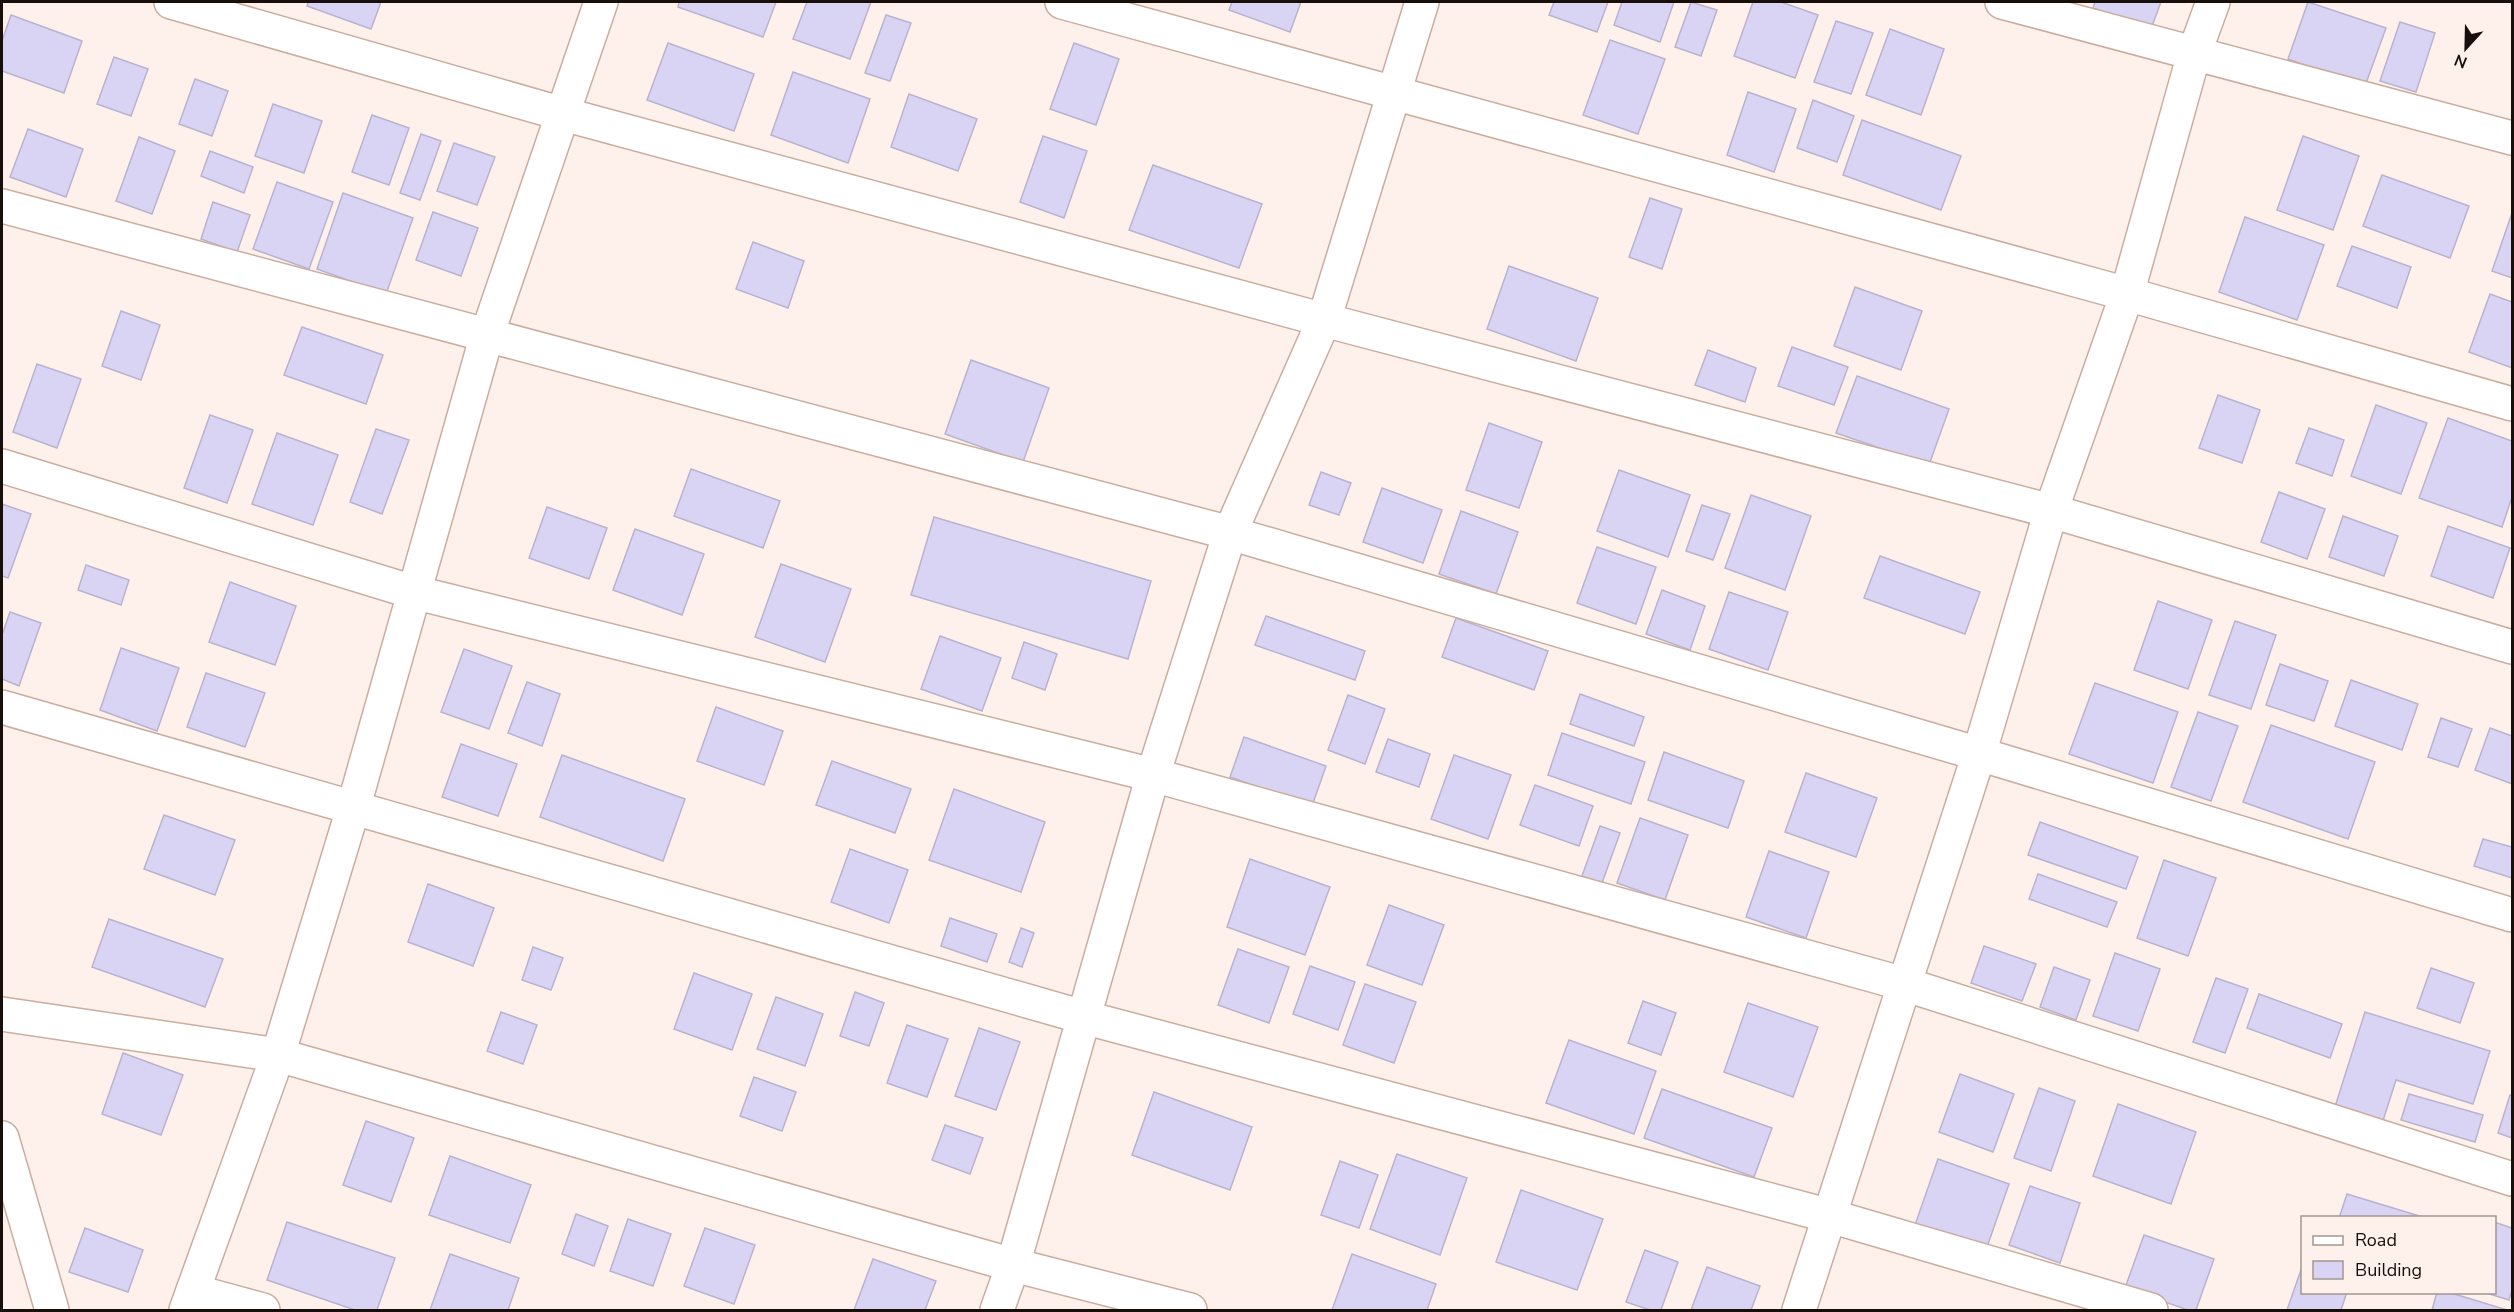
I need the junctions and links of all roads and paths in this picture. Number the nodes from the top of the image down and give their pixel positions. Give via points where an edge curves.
1 (171, 2) edge
2 (601, 2) edge
3 (1062, 2) edge
4 (1422, 2) edge
5 (2002, 2) edge
6 (2213, 2) edge
7 (2194, 54) junction
8 (1392, 92) junction
9 (562, 114) junction
10 (2512, 138) edge
11 (2, 206) edge
12 (2127, 294) junction
13 (1324, 320) junction
14 (487, 335) junction
15 (2512, 404) edge
16 (2, 466) edge
17 (2051, 511) junction
18 (1230, 533) junction
19 (413, 592) junction
20 (2512, 647) edge
21 (2, 707) edge
22 (1979, 754) junction
23 (1153, 774) junction
24 (352, 809) junction
25 (2512, 915) edge
26 (1904, 984) junction
27 (2, 1014) edge
28 (1083, 1017) junction
29 (278, 1055) junction
30 (2, 1138) edge
31 (2512, 1179) edge
32 (1830, 1216) junction
33 (1013, 1265) junction
34 (189, 1301) edge
35 (52, 1311) edge
36 (263, 1311) edge
37 (997, 1311) edge
38 (1190, 1311) edge
39 (1799, 1311) edge
40 (2151, 1311) edge

1 - 9 street
2 - 9 street
3 - 8 street
4 - 8 street
5 - 7 street
6 - 7 street
7 - 10 street
7 - 12 street
8 - 12 street
8 - 13 street
9 - 13 street
9 - 14 street
11 - 14 street
12 - 15 street
12 - 17 street
13 - 17 street
13 - 18 street
14 - 18 street
14 - 19 street
16 - 19 street
17 - 20 street
17 - 22 street
18 - 22 street
18 - 23 street
19 - 23 street
19 - 24 street
21 - 24 street
22 - 25 street
22 - 26 street
23 - 26 street
23 - 28 street
24 - 28 street
24 - 29 street
26 - 31 street
26 - 32 street
27 - 29 street
28 - 32 street
28 - 33 street
29 - 33 street
29 - 34 street
30 - 35 street
32 - 39 street
32 - 40 street
33 - 37 street
33 - 38 street
34 - 36 street

